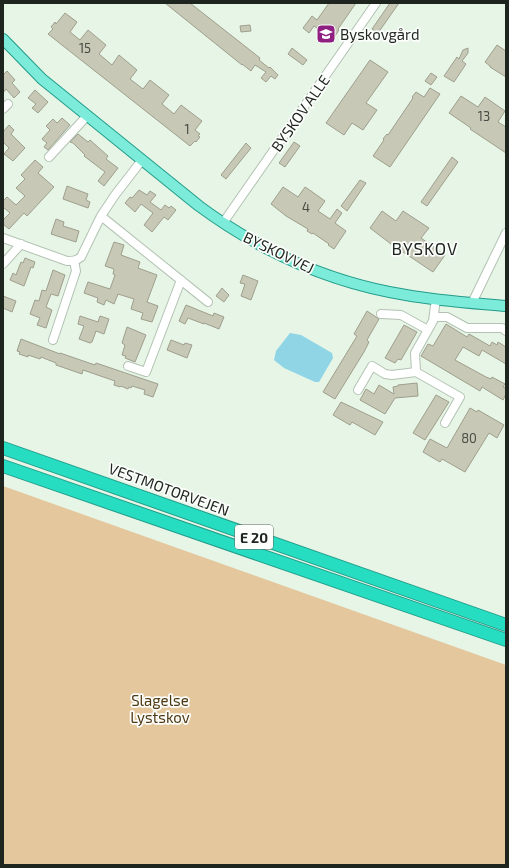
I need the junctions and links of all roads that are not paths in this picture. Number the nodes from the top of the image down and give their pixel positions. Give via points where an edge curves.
1 (376, 3) edge
2 (3, 40) edge
3 (87, 116) junction
4 (49, 157) dead end
5 (142, 160) junction
6 (101, 216) junction
7 (223, 223) junction
8 (506, 233) edge
9 (3, 238) edge
10 (21, 244) junction
11 (74, 261) junction
12 (3, 264) edge
13 (181, 280) junction
14 (436, 299) junction
15 (208, 302) dead end
16 (472, 303) junction
17 (506, 306) edge
18 (381, 314) dead end
19 (434, 317) junction
20 (428, 330) junction
21 (506, 331) edge
22 (53, 340) dead end
23 (128, 366) dead end
24 (416, 372) junction
25 (358, 390) dead end
26 (445, 423) dead end
27 (3, 448) edge
28 (3, 466) edge
29 (506, 625) edge
30 (506, 640) edge

1 - 7 street, BYSKOV ALLE
2 - 3 main road, BYSKOVVEJ via 42,79
3 - 4 street
3 - 5 main road, BYSKOVVEJ
5 - 6 street
5 - 7 main road, BYSKOVVEJ
6 - 11 street via 81,257
6 - 13 street
7 - 14 main road, BYSKOVVEJ via 303,266 377,289
8 - 16 street
9 - 10 street
10 - 11 street via 67,261
10 - 12 street
11 - 22 street via 76,271
13 - 15 street
13 - 23 street via 146,372
14 - 16 main road, BYSKOVVEJ
14 - 19 street
16 - 17 main road, BYSKOVVEJ
18 - 20 street via 401,315
19 - 20 street
19 - 21 street via 447,317 467,328 502,328
20 - 24 street via 415,353
24 - 25 street via 392,375 372,366
24 - 26 street via 460,397
27 - 29 highway, VESTMOTORVEJEN / E 20
28 - 30 highway, E 20

